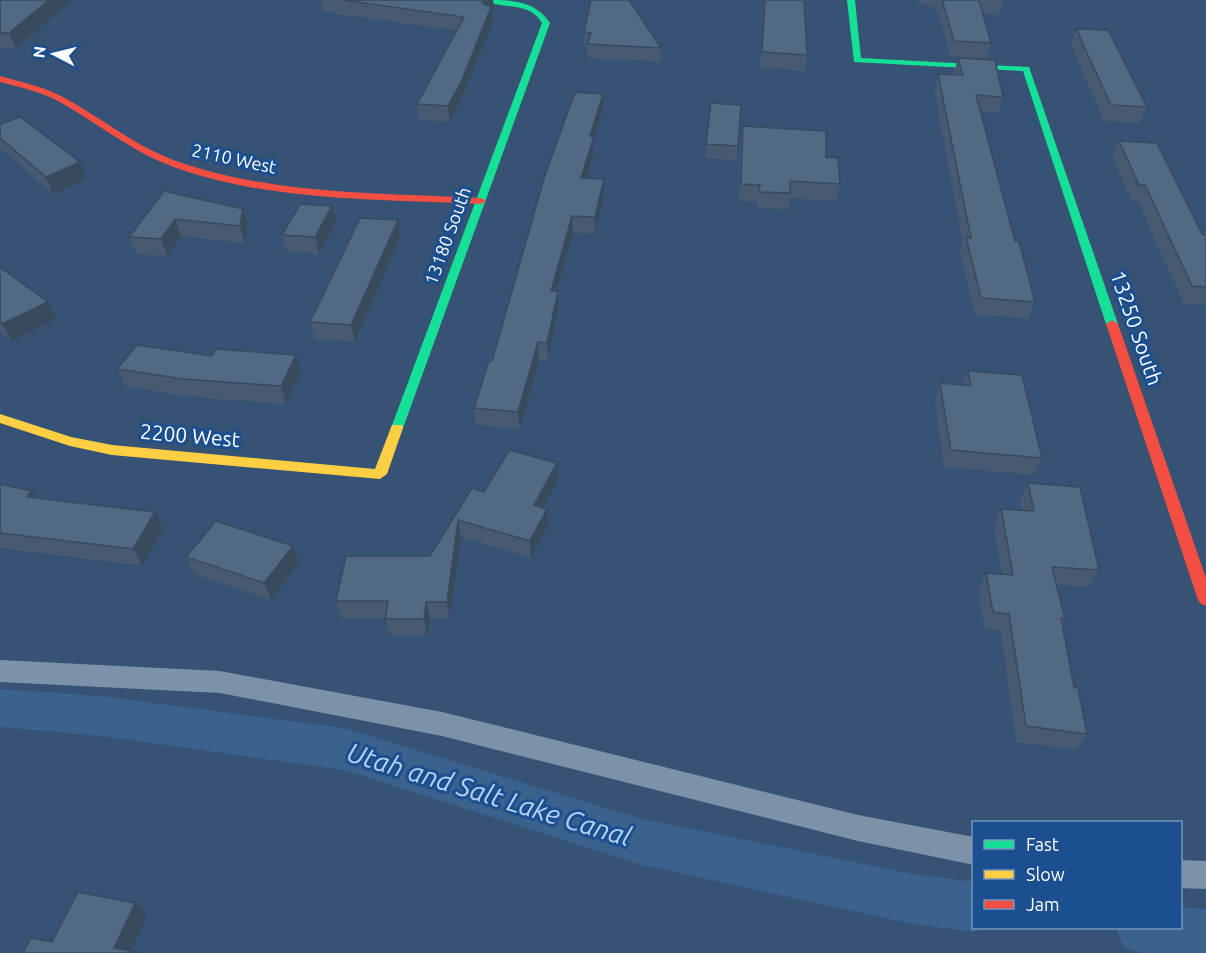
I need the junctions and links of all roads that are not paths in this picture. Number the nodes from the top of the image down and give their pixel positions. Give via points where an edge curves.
1 (489, 0) edge
2 (851, 0) edge
3 (0, 79) edge
4 (481, 201) junction
5 (0, 418) edge
6 (380, 474) joint
7 (1206, 600) edge
8 (0, 671) edge
9 (972, 851) edge
10 (1182, 874) edge
11 (1206, 875) edge

1 - 4 street, 13180 South via 540,12 546,23
2 - 7 street, 13250 South via 857,60 1026,69
3 - 4 street, 2110 West via 59,98 152,153 217,177 301,190
4 - 6 street, 13180 South
5 - 6 street, 2200 West via 112,450
8 - 9 lane via 220,682 442,724 858,828
10 - 11 lane

